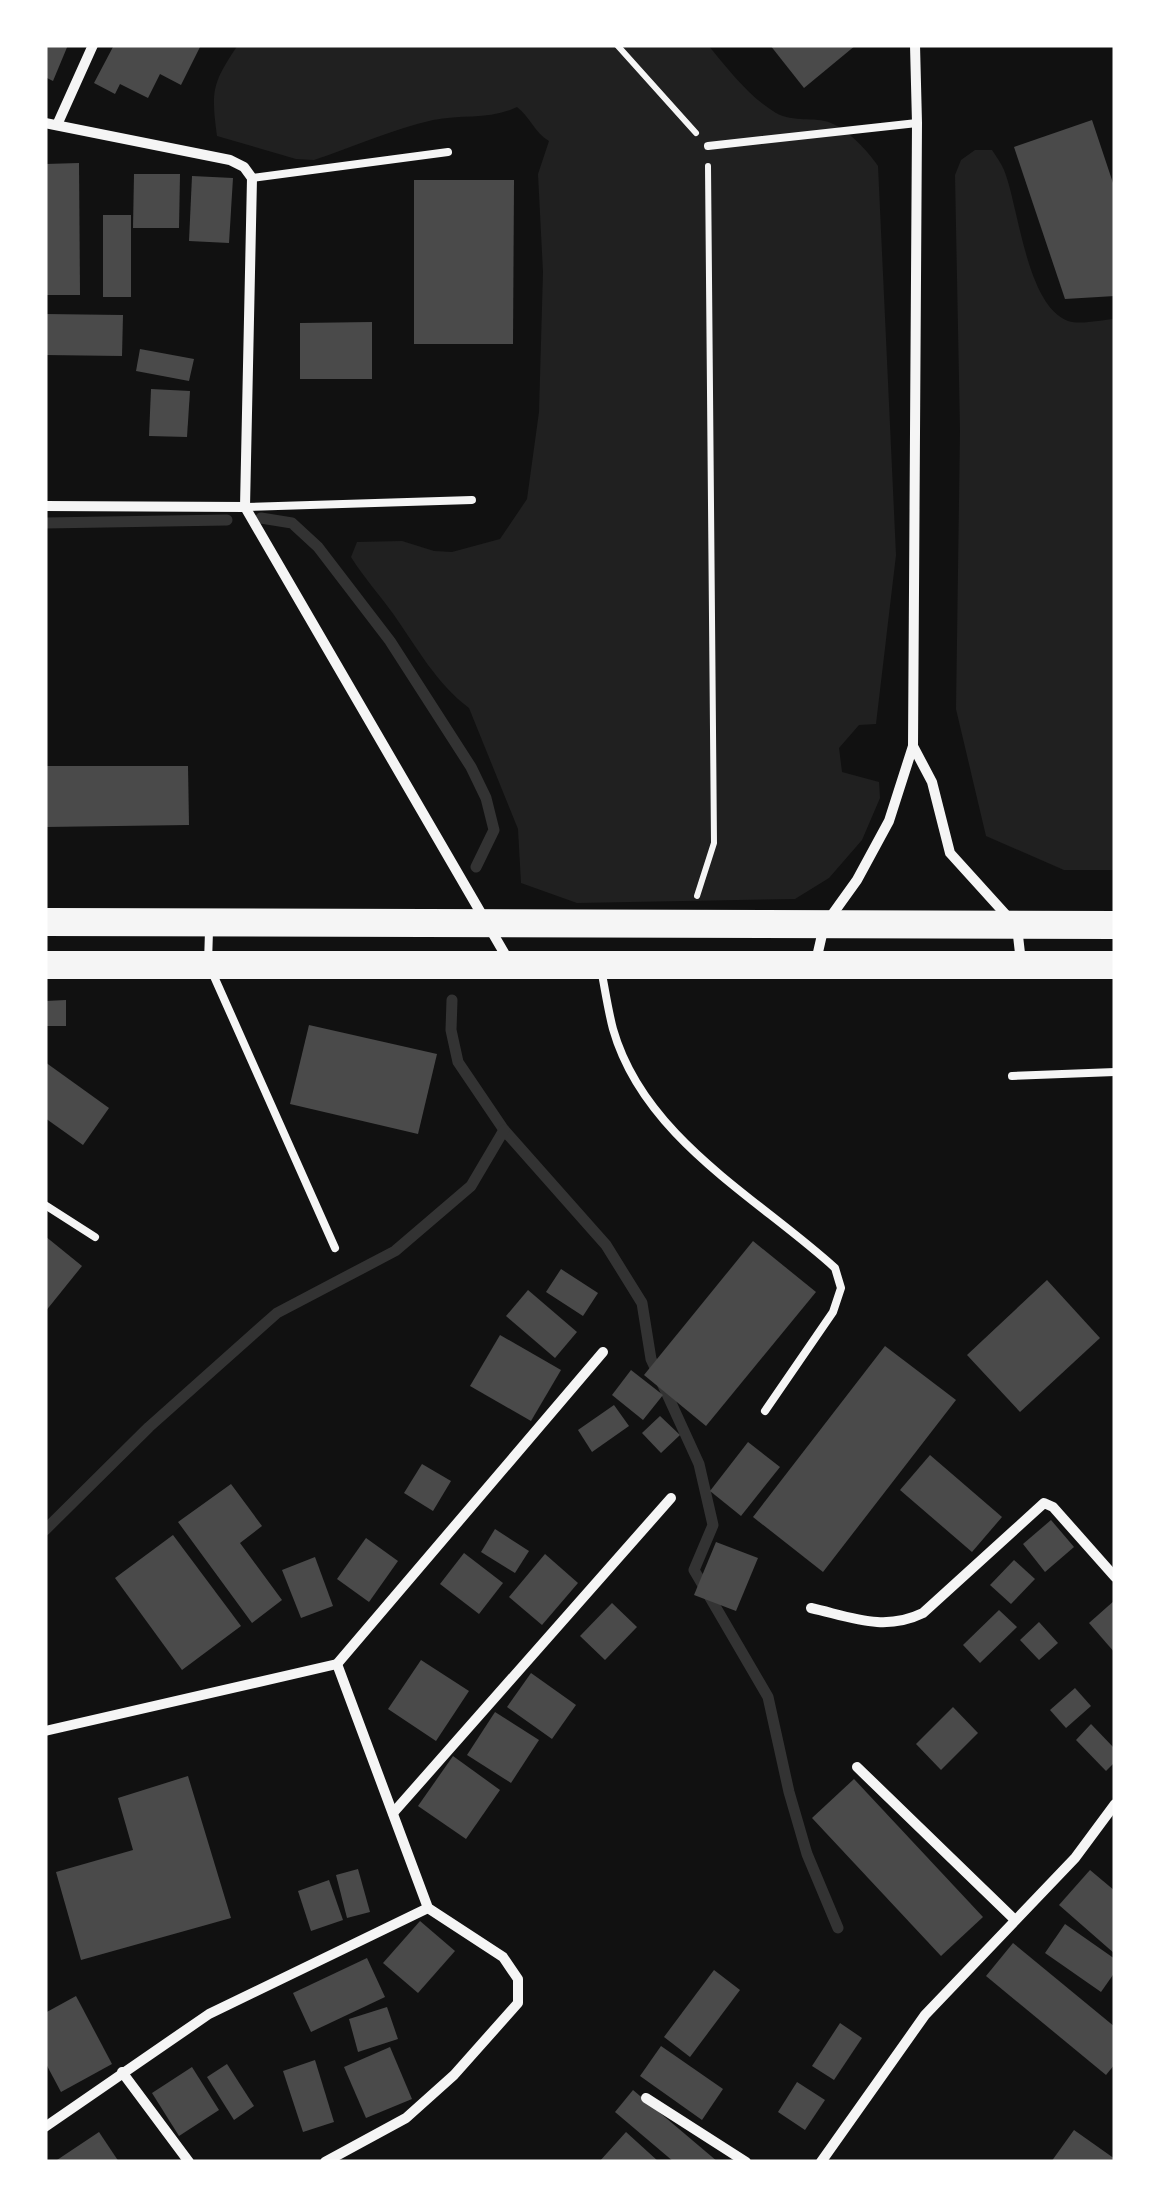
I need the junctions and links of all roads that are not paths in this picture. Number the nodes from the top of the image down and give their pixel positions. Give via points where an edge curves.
1 (93, 45) edge
2 (914, 45) edge
3 (917, 123) junction
4 (51, 124) edge
5 (708, 146) road end
6 (448, 152) dead end
7 (252, 178) junction
8 (472, 500) dead end
9 (45, 506) edge
10 (246, 507) junction
11 (913, 746) junction
12 (209, 921) junction
13 (45, 922) edge
14 (488, 923) junction
15 (1115, 925) edge
16 (824, 926) junction
17 (1017, 927) junction
18 (208, 964) junction
19 (600, 964) junction
20 (45, 965) edge
21 (815, 965) junction
22 (1115, 965) edge
23 (511, 966) junction
24 (1021, 966) junction
25 (1115, 1072) edge
26 (1012, 1076) dead end
27 (45, 1205) edge
28 (95, 1238) dead end
29 (335, 1248) dead end
30 (603, 1352) dead end
31 (765, 1412) dead end
32 (671, 1498) dead end
33 (1115, 1576) edge
34 (811, 1608) dead end
35 (337, 1664) junction
36 (45, 1730) edge
37 (857, 1767) dead end
38 (1115, 1804) edge
39 (393, 1813) junction
40 (1104, 1821) junction
41 (1115, 1829) edge
42 (428, 1908) junction
43 (1015, 1920) junction
44 (122, 2072) junction
45 (646, 2098) dead end
46 (45, 2128) edge
47 (189, 2162) edge
48 (325, 2162) edge
49 (746, 2162) edge
50 (821, 2162) edge

1 - 4 street
2 - 3 street
3 - 5 lane
3 - 11 street
4 - 7 street via 230,160
6 - 7 lane
7 - 10 street
8 - 10 lane
9 - 10 street
10 - 14 street
11 - 16 street via 889,821
11 - 17 street via 932,782 950,853
12 - 13 highway
12 - 14 highway
12 - 18 lane
14 - 16 highway
14 - 23 street
15 - 17 highway
16 - 17 highway
16 - 21 street
17 - 24 street
18 - 20 highway
18 - 23 highway
18 - 29 lane
19 - 21 highway
19 - 23 highway
19 - 31 lane via 614,1032 642,1090 680,1139 835,1268 841,1288 833,1312
21 - 24 highway
22 - 24 highway
25 - 26 lane
27 - 28 lane
30 - 35 street
32 - 39 street
33 - 34 street via 1044,1504 923,1613 903,1622 880,1624
35 - 36 street
35 - 39 street
37 - 43 street
38 - 40 street
39 - 42 street
40 - 41 street
40 - 43 street
42 - 44 street via 209,2014
42 - 48 street via 503,1957 518,1979 518,2002 406,2118
43 - 50 street via 925,2014
44 - 46 street
44 - 47 street
45 - 49 street

